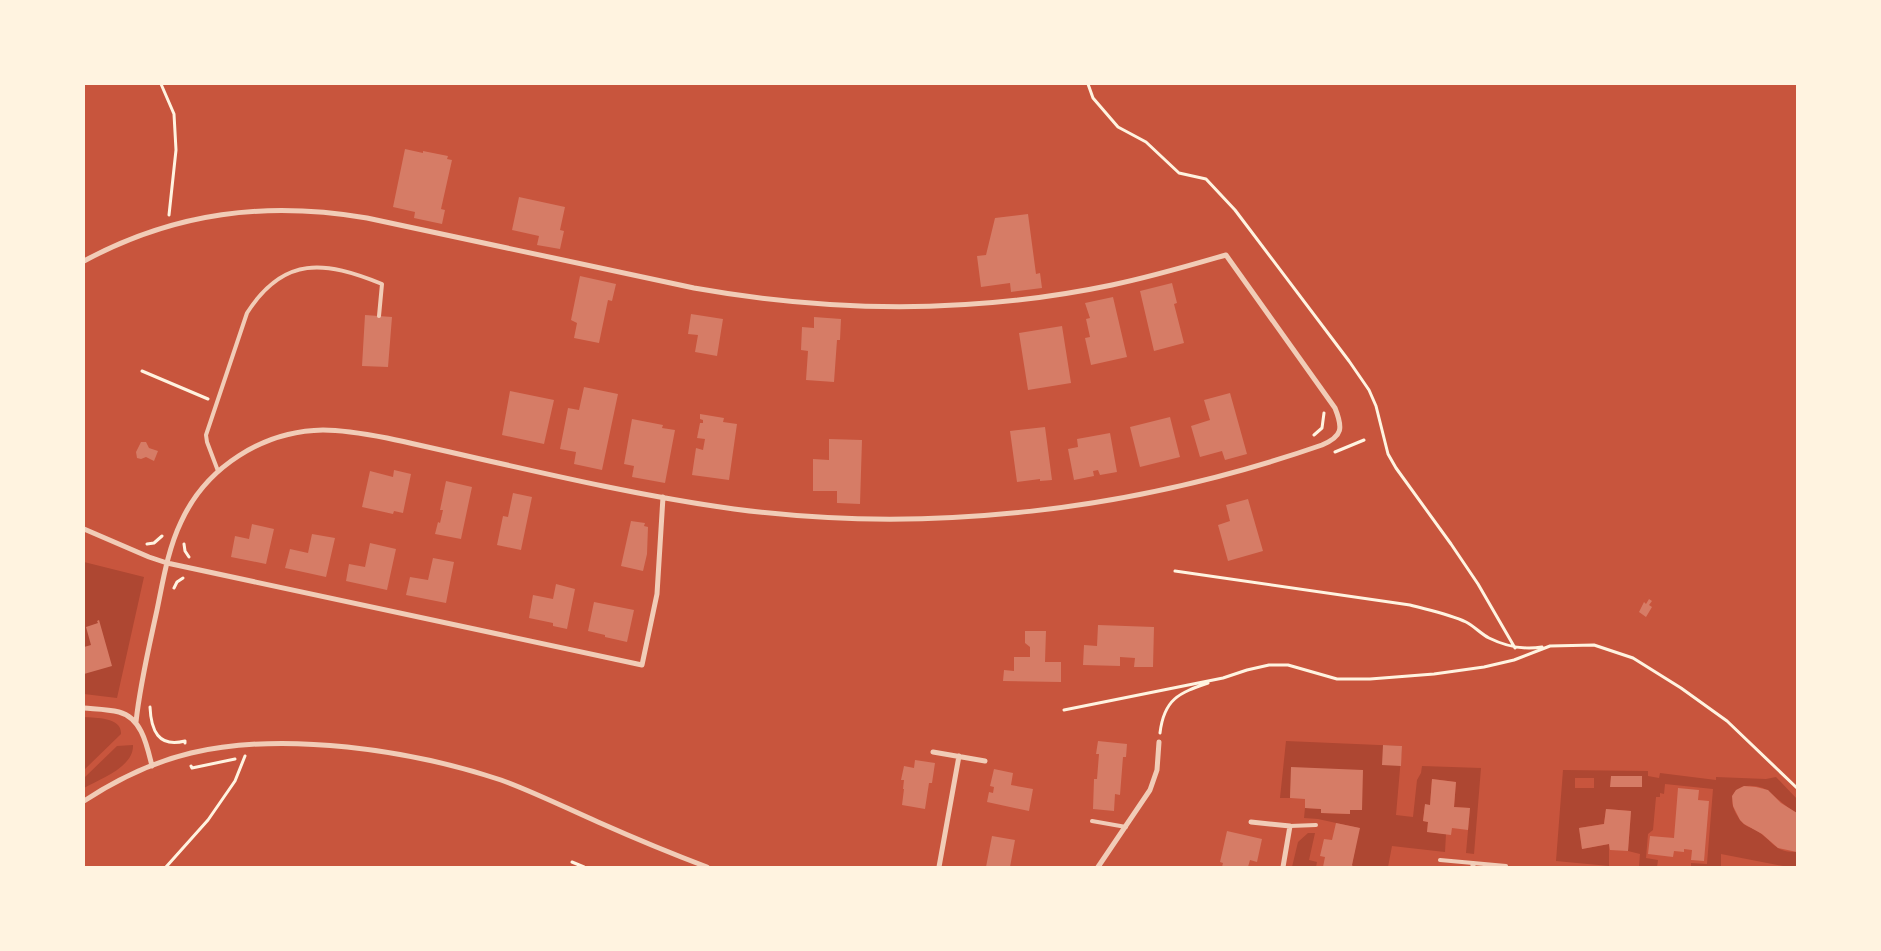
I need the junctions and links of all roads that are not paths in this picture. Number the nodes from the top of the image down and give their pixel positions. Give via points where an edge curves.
1 (84, 261) edge
2 (379, 316) dead end
3 (218, 471) junction
4 (664, 497) junction
5 (84, 529) edge
6 (167, 563) junction
7 (84, 708) edge
8 (136, 722) junction
9 (1159, 742) road end
10 (933, 752) dead end
11 (959, 756) junction
12 (985, 761) dead end
13 (152, 766) junction
14 (84, 801) edge
15 (1092, 821) dead end
16 (1251, 822) dead end
17 (1316, 825) dead end
18 (1290, 826) junction
19 (1126, 827) junction
20 (1440, 860) dead end
21 (1473, 866) edge
22 (1506, 866) dead end
23 (707, 867) edge
24 (939, 867) edge
25 (1098, 867) edge
26 (1282, 867) edge

1 - 4 street via 128,240 206,217 275,209 333,212 694,288 775,301 909,308 1032,298 1112,285 1226,255 1335,408 1340,421 1340,430 1334,440 1253,467 1184,486 1083,505 987,515 839,518 735,509
2 - 3 lane via 382,284 355,273 298,269 269,284 247,312 206,437
3 - 4 street via 245,452 274,439 337,430
3 - 6 street via 199,492 180,523
4 - 6 street via 656,594 642,665
5 - 6 street
6 - 8 street
7 - 8 street via 119,712
8 - 13 street
9 - 19 street via 1157,770 1150,790
10 - 11 street
11 - 12 street
11 - 24 street
13 - 14 street via 103,788
13 - 23 street via 188,754 249,744 326,746 400,754 500,780
15 - 19 lane
16 - 18 street
17 - 18 lane
18 - 26 street
19 - 25 street
20 - 21 lane
21 - 22 lane

